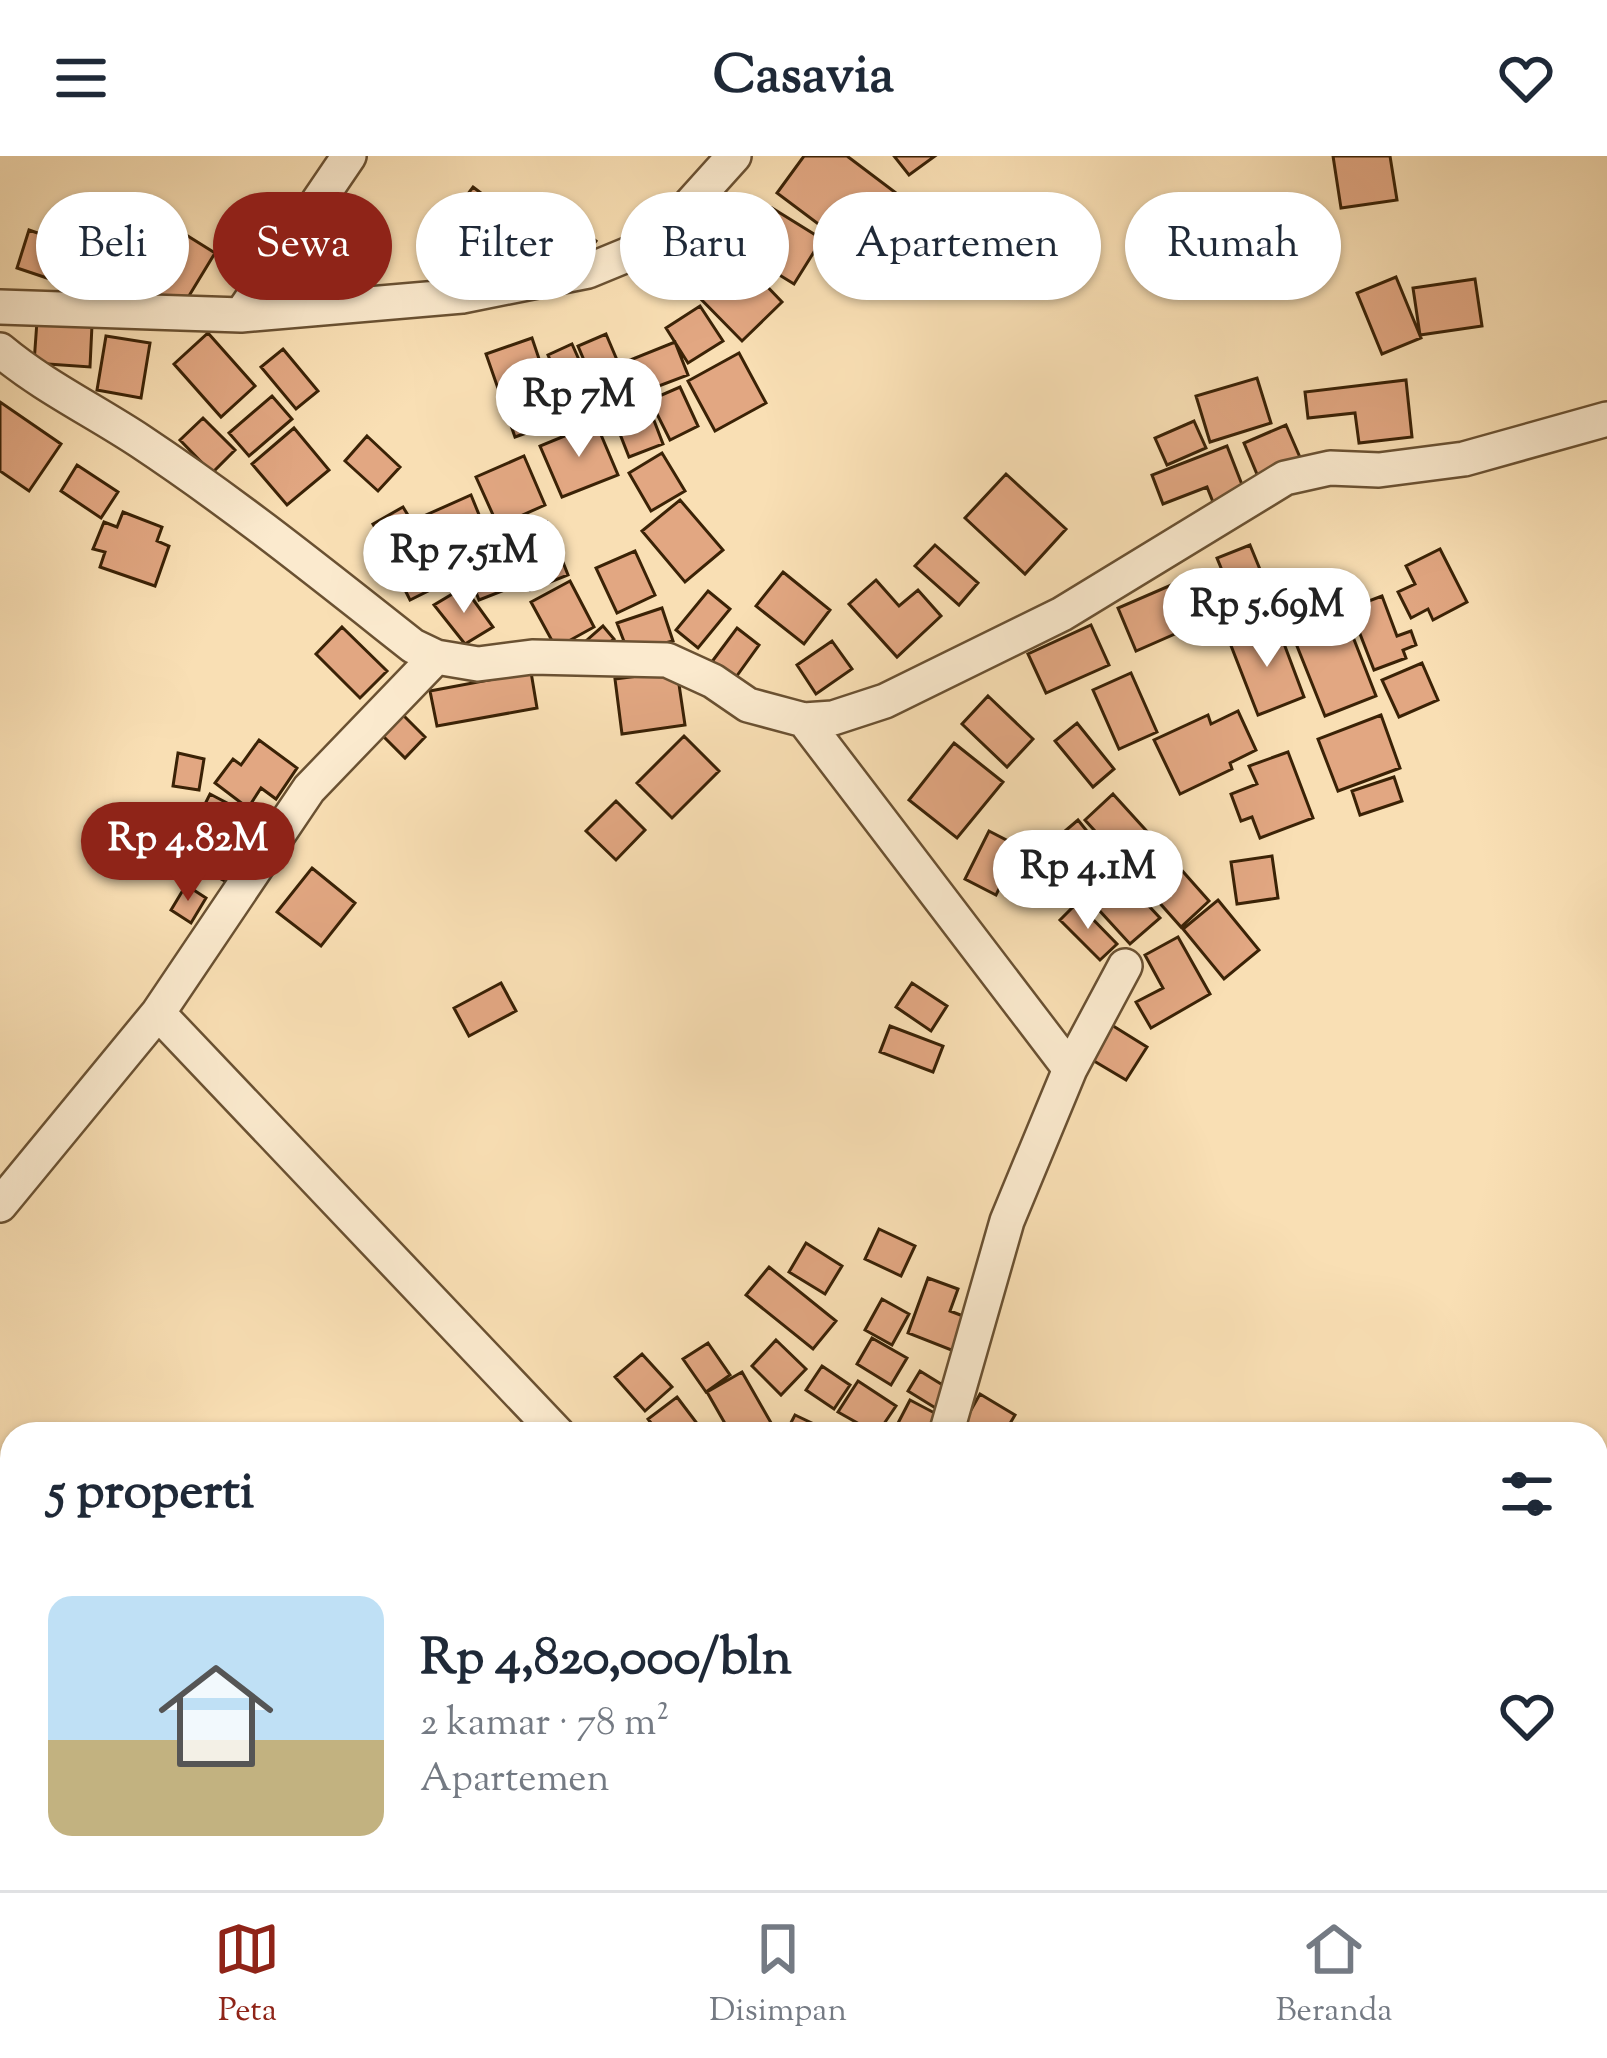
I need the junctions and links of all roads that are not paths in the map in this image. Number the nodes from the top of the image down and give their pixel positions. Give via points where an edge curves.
1 (349, 156) edge
2 (734, 156) edge
3 (0, 307) edge
4 (241, 315) junction
5 (0, 350) edge
6 (1607, 418) edge
7 (436, 657) junction
8 (805, 720) junction
9 (1125, 966) dead end
10 (158, 1013) junction
11 (1070, 1069) junction
12 (0, 1205) edge
13 (547, 1422) edge
14 (949, 1422) edge

1 - 4 street
2 - 4 street via 639,250 588,271 462,296
3 - 4 street
5 - 7 street via 253,519
6 - 8 street via 1464,459 1286,478 1062,614 872,706
7 - 8 street via 478,664 667,660 748,705
7 - 10 street via 309,789
8 - 11 street
9 - 11 street
10 - 12 street
10 - 13 street
11 - 14 street via 1007,1221

